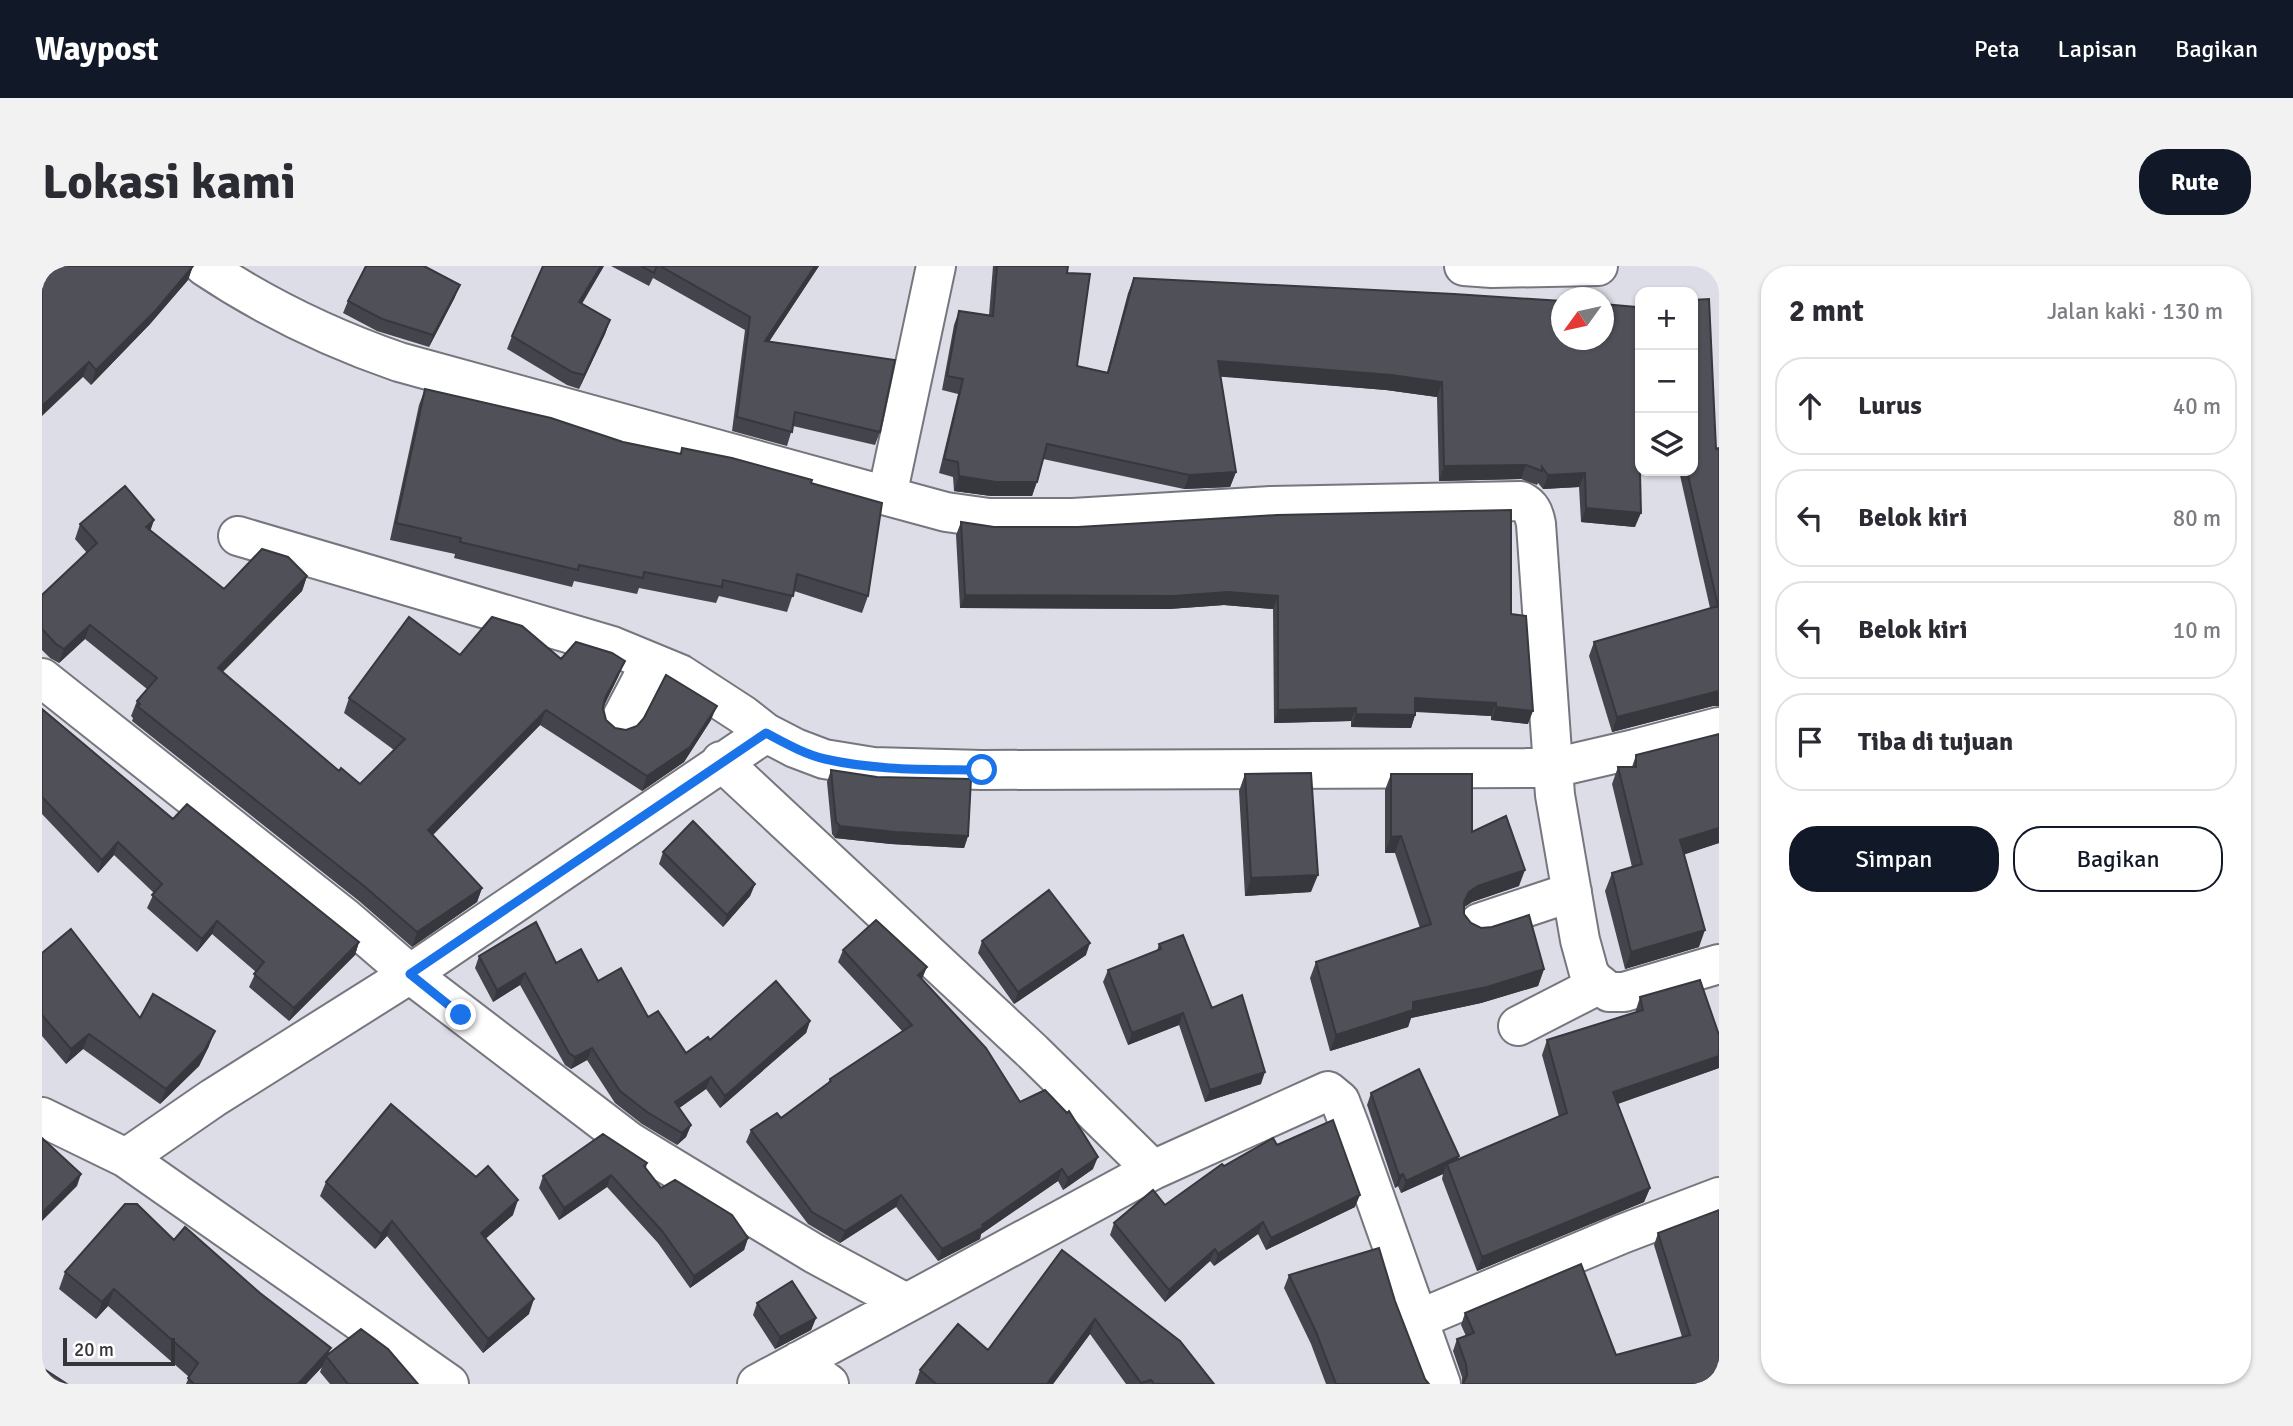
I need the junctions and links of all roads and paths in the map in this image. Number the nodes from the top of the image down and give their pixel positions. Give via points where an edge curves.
1 (204, 266) edge
2 (936, 266) edge
3 (1464, 266) edge
4 (1598, 266) edge
5 (887, 496) junction
6 (238, 536) dead end
7 (651, 662) junction
8 (42, 678) edge
9 (619, 723) dead end
10 (1719, 727) edge
11 (766, 733) junction
12 (721, 761) junction
13 (1553, 768) junction
14 (1572, 892) junction
15 (1479, 923) dead end
16 (1719, 964) edge
17 (410, 974) junction
18 (1598, 985) junction
19 (1518, 1026) dead end
20 (42, 1117) edge
21 (127, 1158) junction
22 (1153, 1170) junction
23 (1719, 1197) edge
24 (904, 1302) junction
25 (1419, 1319) junction
26 (799, 1361) junction
27 (449, 1384) edge
28 (757, 1384) edge
29 (829, 1384) edge
30 (1441, 1384) edge

1 - 5 street via 278,312 399,362
2 - 5 street
3 - 4 street
5 - 13 street via 989,518 1521,500 1530,507 1536,524
6 - 7 street via 612,646
7 - 9 street
7 - 11 street via 705,688
8 - 17 street
10 - 13 street
11 - 12 street
11 - 13 street via 824,759 873,767
12 - 17 street
12 - 22 street
13 - 14 street
14 - 15 street
14 - 18 street via 1589,973
16 - 18 street via 1624,992 1609,992
17 - 21 street
17 - 24 street via 630,1142
18 - 19 street
20 - 21 street
21 - 27 street
22 - 24 street
22 - 25 street via 1326,1092 1333,1093 1350,1127
23 - 25 street
24 - 26 street
25 - 30 street
26 - 28 street
26 - 29 street

